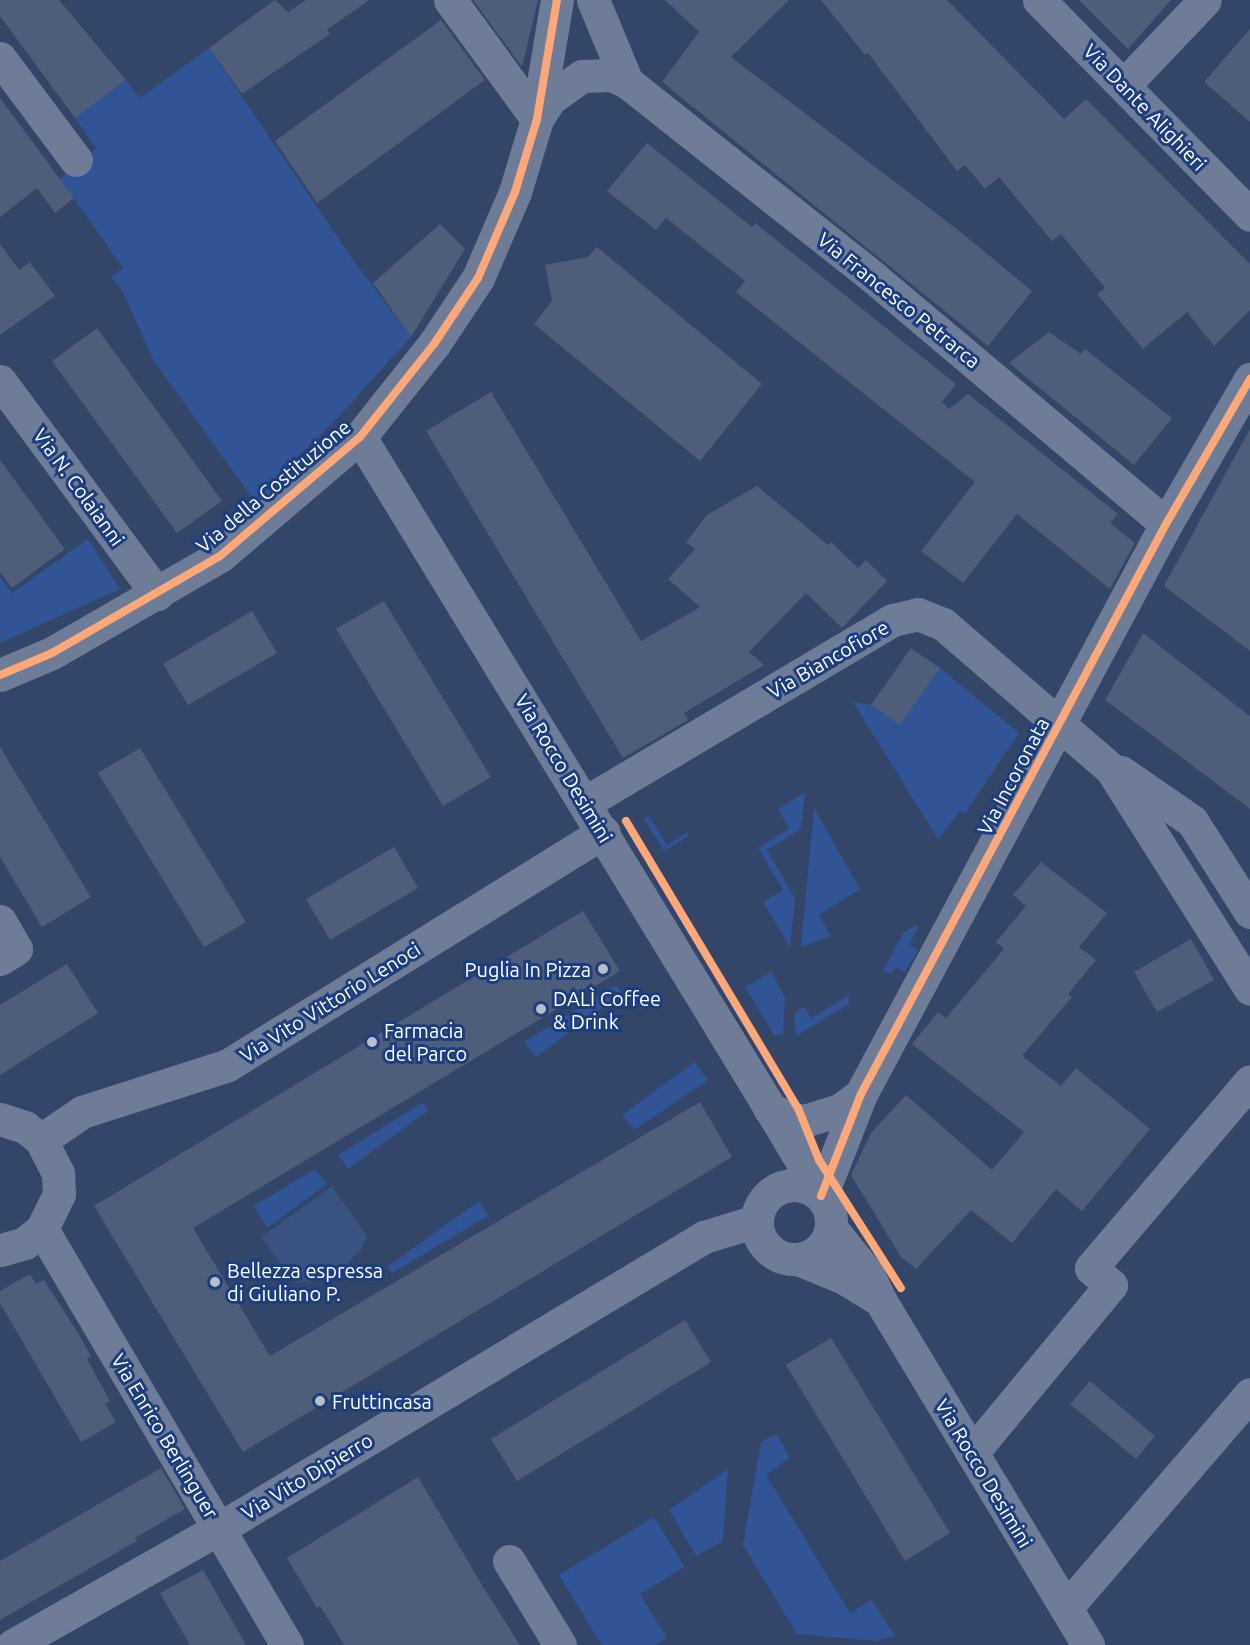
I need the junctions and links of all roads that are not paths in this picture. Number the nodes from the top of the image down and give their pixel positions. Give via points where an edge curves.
1 (450, 0) edge
2 (557, 0) edge
3 (593, 0) edge
4 (1039, 0) edge
5 (1205, 0) edge
6 (0, 58) edge
7 (627, 82) junction
8 (1125, 85) junction
9 (537, 119) junction
10 (76, 160) dead end
11 (1250, 215) edge
12 (1250, 379) edge
13 (0, 381) edge
14 (360, 437) junction
15 (1166, 524) junction
16 (157, 594) junction
17 (0, 675) edge
18 (1059, 725) junction
19 (1111, 769) junction
20 (586, 802) junction
21 (604, 832) junction
22 (1250, 912) edge
23 (0, 921) edge
24 (0, 959) edge
25 (1250, 989) edge
26 (1250, 1081) edge
27 (861, 1094) junction
28 (767, 1104) junction
29 (0, 1119) edge
30 (41, 1140) junction
31 (774, 1191) junction
32 (815, 1192) junction
33 (756, 1221) junction
34 (831, 1228) junction
35 (42, 1229) junction
36 (0, 1250) edge
37 (798, 1259) junction
38 (880, 1300) junction
39 (1250, 1394) edge
40 (972, 1453) junction
41 (220, 1528) junction
42 (509, 1561) dead end
43 (1066, 1608) junction
44 (13, 1645) edge
45 (287, 1645) edge
46 (560, 1645) edge
47 (1088, 1645) edge

1 - 9 street
2 - 9 street, Via della Costituzione
3 - 7 street, Via Francesco Petrarca
4 - 8 street, Via Dante Alighieri
5 - 8 street
6 - 10 street
7 - 9 street, Via Francesco Petrarca via 611,75 582,76 550,99
7 - 15 street, Via Francesco Petrarca via 874,278
8 - 11 street, Via Dante Alighieri
9 - 14 street, Via della Costituzione via 514,192 478,278 434,344
12 - 15 street, Via Incoronata
13 - 16 street, Via N. Colaianni
14 - 16 street, Via della Costituzione via 220,556
14 - 20 street, Via Rocco Desimini
15 - 18 street, Via Incoronata
16 - 17 street, Via della Costituzione via 52,653
18 - 19 street, Via Biancofiore
18 - 20 street, Via Biancofiore via 943,624 918,614 893,620
18 - 27 street, Via Incoronata
19 - 22 street via 1125,774 1192,821
19 - 25 street
20 - 21 street, Via Rocco Desimini
21 - 28 street, Via Rocco Desimini
21 - 30 street, Via Vito Vittorio Lenoci via 228,1065 82,1112
23 - 24 street via 16,949
26 - 40 street via 1091,1268 1111,1285
27 - 28 street, Via Incoronata via 840,1110 804,1121 788,1118
27 - 32 street, Via Incoronata
28 - 31 street, Via Rocco Desimini via 777,1161
28 - 32 street, Via Rocco Desimini
29 - 30 street via 25,1127
30 - 35 street via 58,1174 59,1194
31 - 32 street via 795,1185
31 - 33 street, Via Rocco Desimini via 760,1207
32 - 34 street, Via Rocco Desimini via 828,1206
33 - 37 street, Via Rocco Desimini via 765,1246 786,1259
33 - 41 street, Via Vito Dipierro via 704,1237
34 - 37 street via 821,1249
34 - 38 street, Via Rocco Desimini via 868,1274
35 - 36 street via 25,1243
35 - 41 street, Via Enrico Berlinguer
37 - 38 street, Via Rocco Desimini via 844,1278
38 - 40 street, Via Rocco Desimini
39 - 43 street
40 - 43 street, Via Rocco Desimini
41 - 44 street, Via Vito Dipierro
41 - 45 street, Via Enrico Berlinguer
42 - 46 street
43 - 47 street, Via Rocco Desimini

